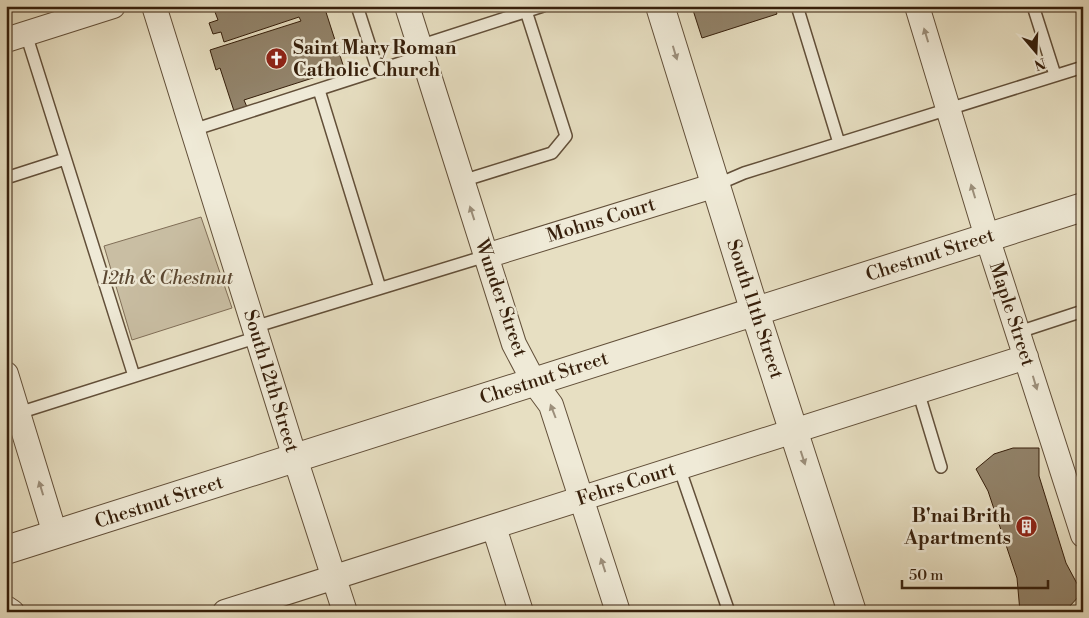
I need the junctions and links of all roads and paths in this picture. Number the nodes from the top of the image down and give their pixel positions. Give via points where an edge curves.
1 (113, 6) edge
2 (154, 6) edge
3 (357, 6) edge
4 (406, 6) edge
5 (543, 6) edge
6 (660, 6) edge
7 (796, 6) edge
8 (917, 6) edge
9 (1033, 6) edge
10 (526, 12) junction
11 (16, 37) edge
12 (421, 51) junction
13 (1083, 67) edge
14 (378, 71) junction
15 (1055, 75) junction
16 (319, 90) junction
17 (949, 108) junction
18 (193, 130) junction
19 (839, 143) junction
20 (65, 159) junction
21 (6, 178) edge
22 (462, 181) junction
23 (716, 185) junction
24 (1083, 207) edge
25 (987, 237) junction
26 (486, 256) junction
27 (380, 288) junction
28 (755, 312) junction
29 (1083, 312) edge
30 (256, 332) junction
31 (1019, 332) junction
32 (1026, 357) junction
33 (6, 374) edge
34 (134, 376) junction
35 (534, 382) junction
36 (918, 391) junction
37 (12, 416) edge
38 (794, 430) junction
39 (295, 458) junction
40 (679, 467) junction
41 (941, 467) dead end
42 (582, 499) junction
43 (494, 527) junction
44 (56, 534) junction
45 (1083, 535) edge
46 (6, 550) edge
47 (334, 578) junction
48 (6, 608) edge
49 (12, 612) edge
50 (225, 612) edge
51 (344, 612) edge
52 (521, 612) edge
53 (618, 612) edge
54 (729, 612) edge
55 (852, 612) edge

1 - 11 street
2 - 18 street, South 12th Street
3 - 14 lane
4 - 12 street, Wunder Street
5 - 10 lane
6 -> 23 street, South 11th Street
7 - 19 lane
17 -> 8 street, Maple Street
9 - 15 lane
10 - 12 lane
10 - 22 lane via 566,136 552,153
11 - 20 lane
12 - 14 lane
12 - 22 street, Wunder Street
13 - 15 lane
14 - 16 lane
15 - 17 lane
16 - 18 lane
16 - 27 lane
17 - 19 lane
25 -> 17 street, Maple Street
18 - 30 street, South 12th Street
19 - 23 lane
20 - 21 lane
20 - 34 lane
26 -> 22 street, Wunder Street
23 - 26 street, Mohns Court
23 - 28 street, South 11th Street
24 - 25 street, Chestnut Street
25 - 28 street, Chestnut Street
25 - 31 street, Maple Street
26 - 27 lane
26 - 35 street, Wunder Street via 514,344
27 - 30 lane
28 - 35 street, Chestnut Street
28 - 38 street, South 11th Street
29 - 31 lane
30 - 34 lane
30 - 39 street, South 12th Street
31 - 32 street, Maple Street
32 - 36 street, Fehrs Court
32 -> 45 street, Maple Street
33 - 37 street
34 - 37 lane
35 - 39 street, Chestnut Street
42 -> 35 street, Wunder Street via 551,405
36 - 38 street, Fehrs Court
36 - 41 lane
44 -> 37 street
38 - 40 street, Fehrs Court
38 -> 55 street, South 11th Street
39 - 44 street, Chestnut Street
39 - 47 street, South 12th Street
40 - 42 street, Fehrs Court
40 - 54 lane
42 - 43 street, Fehrs Court
53 -> 42 street, Wunder Street
43 - 47 street, Fehrs Court
43 - 52 street
44 - 46 street, Chestnut Street
47 - 50 street, Fehrs Court
47 - 51 street, South 12th Street
48 - 49 street

